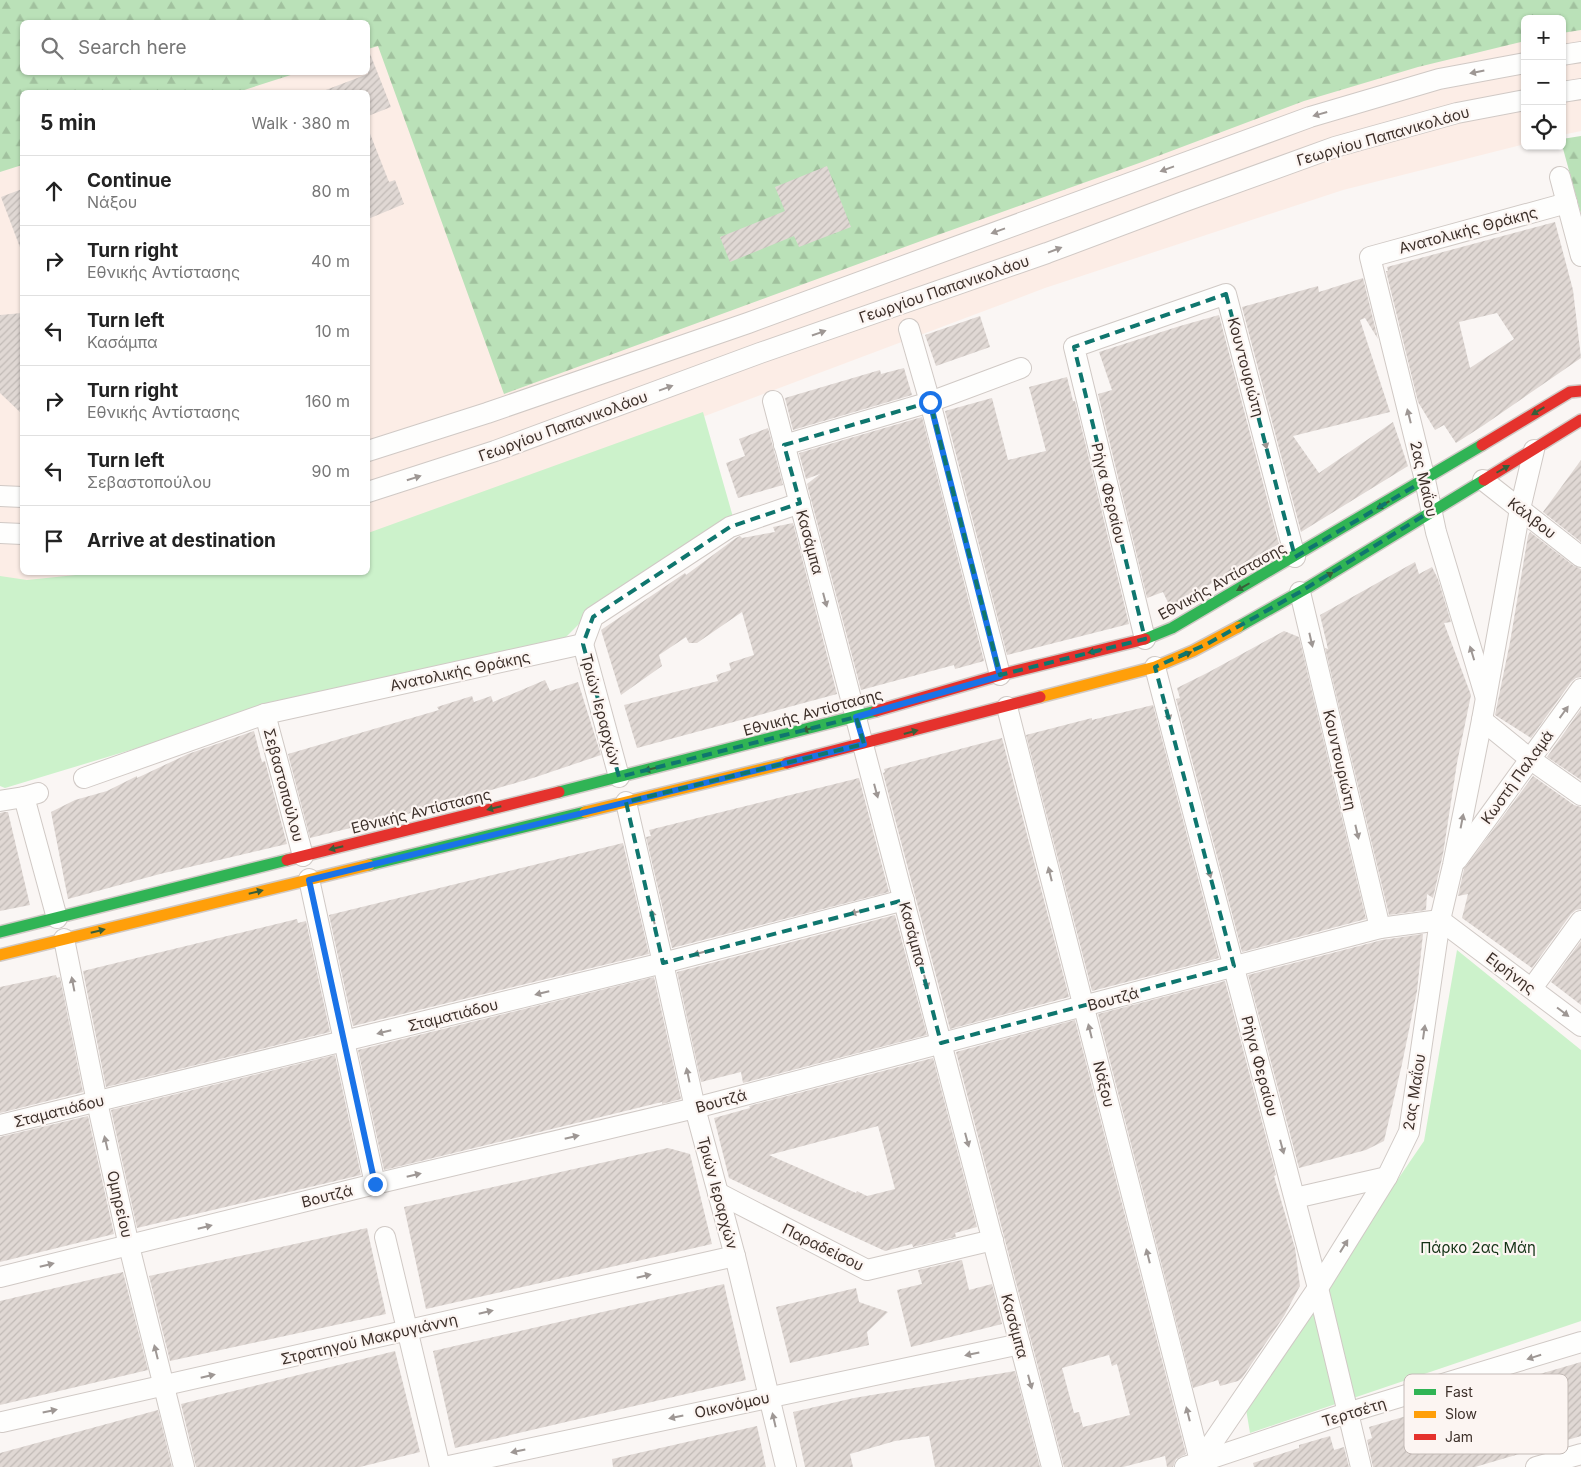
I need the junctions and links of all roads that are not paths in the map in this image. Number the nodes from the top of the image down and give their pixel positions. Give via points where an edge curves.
1 (1581, 52) edge
2 (1566, 54) edge
3 (1521, 64) edge
4 (1581, 89) edge
5 (1566, 91) edge
6 (1521, 101) edge
7 (1560, 177) dead end
8 (1567, 203) junction
9 (1581, 256) edge
10 (1370, 257) joint
11 (908, 329) dead end
12 (1074, 347) joint
13 (1021, 368) dead end
14 (1581, 391) edge
15 (773, 401) dead end
16 (930, 402) junction
17 (1581, 420) edge
18 (784, 445) junction
19 (370, 450) edge
20 (1534, 450) junction
21 (1425, 480) junction
22 (1483, 480) junction
23 (370, 491) edge
24 (0, 496) edge
25 (20, 497) edge
26 (800, 503) junction
27 (1520, 509) junction
28 (1431, 511) junction
29 (0, 533) edge
30 (20, 534) edge
31 (1295, 557) junction
32 (1581, 557) edge
33 (1300, 592) junction
34 (1145, 638) junction
35 (583, 644) junction
36 (1155, 667) junction
37 (1000, 676) junction
38 (1581, 689) edge
39 (1486, 699) junction
40 (1007, 706) junction
41 (265, 714) junction
42 (856, 717) junction
43 (1482, 720) junction
44 (864, 744) junction
45 (1530, 759) junction
46 (619, 777) junction
47 (84, 778) dead end
48 (1581, 795) edge
49 (0, 801) edge
50 (626, 802) junction
51 (303, 856) junction
52 (1453, 865) junction
53 (309, 880) junction
54 (904, 900) junction
55 (58, 918) junction
56 (1440, 920) junction
57 (1581, 921) edge
58 (1380, 928) junction
59 (0, 932) edge
60 (64, 939) junction
61 (0, 955) edge
62 (664, 963) junction
63 (1234, 966) junction
64 (1532, 988) junction
65 (1084, 1006) junction
66 (1581, 1026) edge
67 (344, 1042) junction
68 (942, 1043) junction
69 (97, 1102) junction
70 (695, 1108) junction
71 (0, 1125) edge
72 (1387, 1177) junction
73 (375, 1184) junction
74 (718, 1193) junction
75 (1295, 1198) junction
76 (385, 1237) dead end
77 (993, 1240) junction
78 (129, 1246) junction
79 (735, 1256) junction
80 (0, 1277) edge
81 (1318, 1288) junction
82 (407, 1330) junction
83 (1581, 1342) edge
84 (1020, 1344) junction
85 (1476, 1374) edge
86 (164, 1386) junction
87 (1404, 1396) edge
88 (769, 1397) junction
89 (1347, 1413) junction
90 (2, 1422) dead end
91 (1581, 1454) edge
92 (1193, 1464) edge
93 (184, 1467) edge
94 (442, 1467) edge
95 (786, 1467) edge
96 (1052, 1467) edge
97 (1361, 1467) edge
98 (1536, 1467) edge

1 - 2 street
3 -> 19 street via 1439,80 1310,117 748,323
4 - 5 street
23 -> 6 street, Γεωργίου Παπανικολάου via 495,451 1335,147 1457,113
7 - 8 street
8 - 9 street
8 - 10 street, Ανατολικής Θράκης
21 -> 10 street, 2ας Μαΐου
11 - 16 street
12 -> 31 street, Κουντουριώτη via 1226,294
12 - 34 street, Ρήγα Φεραίου
13 - 16 street
14 -> 21 main road, Εθνικής Αντίστασης via 1570,392
15 - 18 street, Κασάμπα
16 - 18 street
16 - 37 street
17 - 20 main road
18 - 26 street, Κασάμπα
22 -> 20 main road
20 - 27 street, 2ας Μαΐου
21 - 28 street, 2ας Μαΐου
21 -> 31 main road, Εθνικής Αντίστασης
22 - 27 street, Κάλβου
22 - 28 main road
24 - 25 street
26 - 35 street via 722,532 593,617
26 -> 42 street, Κασάμπα
27 - 32 street, Κάλβου
27 - 39 street, 2ας Μαΐου
33 -> 28 main road
39 -> 28 street, 2ας Μαΐου
29 - 30 street
31 -> 34 main road, Εθνικής Αντίστασης via 1172,628
36 -> 33 main road via 1208,644
33 -> 58 street, Κουντουριώτη
34 -> 37 main road, Εθνικής Αντίστασης
35 - 41 street, Ανατολικής Θράκης
35 - 46 street, Τριών Ιεραρχών
36 - 40 main road
36 -> 63 street, Ρήγα Φεραίου
37 - 42 main road, Εθνικής Αντίστασης
45 -> 38 street, Κωστή Παλαμά
39 - 43 street, 2ας Μαΐου
44 -> 40 main road
65 -> 40 street, Νάξου
41 - 47 street, Ανατολικής Θράκης
41 - 51 street, Σεβαστοπούλου
42 - 44 street, Κασάμπα
42 -> 46 main road, Εθνικής Αντίστασης
43 - 45 street
52 -> 43 street, 2ας Μαΐου
44 - 50 main road
44 -> 54 street, Κασάμπα
45 - 48 street
45 - 52 street, Κωστή Παλαμά
46 -> 51 main road, Εθνικής Αντίστασης
49 - 55 street via 31,795
50 - 53 main road
62 -> 50 street, Τριών Ιεραρχών
51 - 55 main road, Εθνικής Αντίστασης
52 - 56 street, 2ας Μαΐου
60 -> 53 main road
53 - 67 street
54 -> 62 street, Σταματιάδου
54 -> 68 street, Κασάμπα
55 - 59 main road, Εθνικής Αντίστασης
56 - 58 street, Βουτζά
56 - 64 street, Ειρήνης
72 -> 56 street, 2ας Μαΐου via 1409,1132
57 - 64 street
58 - 63 street, Βουτζά
60 - 61 main road
69 -> 60 street, Ομηρείου
62 -> 67 street, Σταματιάδου
70 -> 62 street, Τριών Ιεραρχών
63 - 65 street, Βουτζά
63 -> 75 street, Ρήγα Φεραίου
64 -> 66 street, Ειρήνης
65 - 68 street, Βουτζά
92 -> 65 street, Νάξου
67 - 69 street, Σταματιάδου
67 - 73 street
68 - 70 street, Βουτζά
68 -> 77 street, Κασάμπα
69 - 71 street, Σταματιάδου
78 -> 69 street, Ομηρείου
73 -> 70 street, Βουτζά
70 - 74 street, Τριών Ιεραρχών
72 - 75 street
81 -> 72 street, 2ας Μαΐου
78 -> 73 street, Βουτζά
74 - 77 street, Παραδείσου via 867,1270
74 - 79 street, Τριών Ιεραρχών
75 - 81 street, Ρήγα Φεραίου
76 - 82 street
77 - 84 street, Κασάμπα
80 -> 78 street, Βουτζά
86 -> 78 street, Ομηρείου
82 -> 79 street, Στρατηγού Μακρυγιάννη
79 - 88 street, Τριών Ιεραρχών
81 - 89 street, Ρήγα Φεραίου
81 - 92 street, 2ας Μαΐου
86 -> 82 street, Στρατηγού Μακρυγιάννη
82 - 94 street
83 -> 85 street, Τερτσέτη
84 -> 88 street, Οικονόμου
84 -> 96 street, Κασάμπα
90 -> 86 street, Στρατηγού Μακρυγιάννη
86 - 93 street, Ομηρείου
87 -> 89 street, Τερτσέτη
88 -> 94 street, Οικονόμου
95 -> 88 street, Τριών Ιεραρχών
89 - 92 street, Τερτσέτη
89 - 97 street, Ρήγα Φεραίου
91 - 98 street

